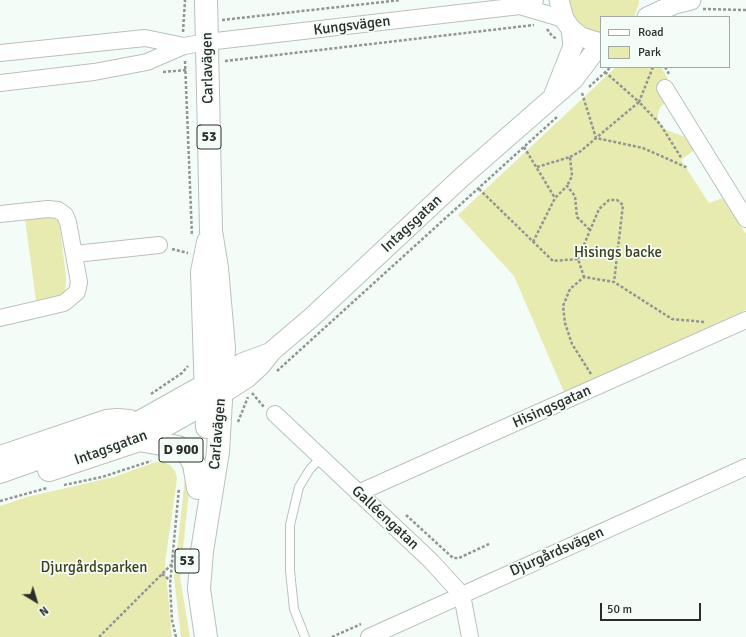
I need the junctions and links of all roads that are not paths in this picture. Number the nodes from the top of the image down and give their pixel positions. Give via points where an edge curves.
1 (206, 0) edge
2 (535, 0) edge
3 (559, 0) edge
4 (647, 0) edge
5 (694, 5) edge
6 (520, 6) junction
7 (643, 16) edge
8 (649, 16) edge
9 (565, 29) junction
10 (145, 38) junction
11 (207, 42) junction
12 (600, 43) edge
13 (600, 44) edge
14 (184, 46) junction
15 (0, 53) edge
16 (147, 62) junction
17 (0, 82) edge
18 (665, 88) dead end
19 (557, 105) junction
20 (0, 214) edge
21 (746, 219) edge
22 (159, 245) road end
23 (75, 254) junction
24 (0, 318) edge
25 (746, 320) edge
26 (215, 389) junction
27 (274, 414) road end
28 (138, 432) junction
29 (0, 454) edge
30 (321, 458) junction
31 (746, 467) edge
32 (0, 472) edge
33 (189, 485) junction
34 (0, 486) edge
35 (358, 493) junction
36 (462, 595) junction
37 (191, 637) edge
38 (206, 637) edge
39 (305, 637) edge
40 (369, 637) edge
41 (470, 637) edge

1 - 11 main road, Carlavägen / 53
2 - 6 street, Kungsvägen
3 - 9 street, Intagsgatan
4 - 7 street
5 - 8 street via 675,4
6 - 9 street, Kungsvägen
6 - 11 street, Kungsvägen
9 - 12 street
9 - 19 street, Intagsgatan via 574,46
10 - 14 street, Kungsvägen
10 - 15 street, Kungsvägen
10 - 16 street
11 - 14 street, Kungsvägen
11 - 26 main road, Carlavägen / 53 via 201,235 202,272
13 - 19 street, Intagsgatan
14 - 16 street, Kungsvägen
16 - 17 street, Kungsvägen via 94,72
18 - 21 street
19 - 26 street, Intagsgatan via 462,177 272,352 242,363
20 - 23 street via 58,210 68,222
22 - 23 street
23 - 24 street via 79,282 77,292 72,297 64,303
25 - 35 street, Hisingsgatan
26 - 28 main road, Intagsgatan / D 900
26 - 33 main road, Carlavägen / 53 via 207,431
26 - 38 main road, Carlavägen / 53 via 217,460 198,589
27 - 30 street, Galléengatan
28 - 29 street, Intagsgatan via 130,418 117,416
28 - 32 main road, Intagsgatan / D 900
28 - 33 main road, D 900 via 178,447 189,455 194,464
28 - 34 main road, Intagsgatan / D 900
30 - 35 street, Galléengatan
30 - 39 lane via 310,469 299,487 290,525 290,571 294,609
31 - 36 street, Djurgårdsvägen
33 - 37 main road, Carlavägen / 53 via 187,595
35 - 36 street, Galléengatan via 431,561
36 - 40 street, Djurgårdsvägen
36 - 41 street

